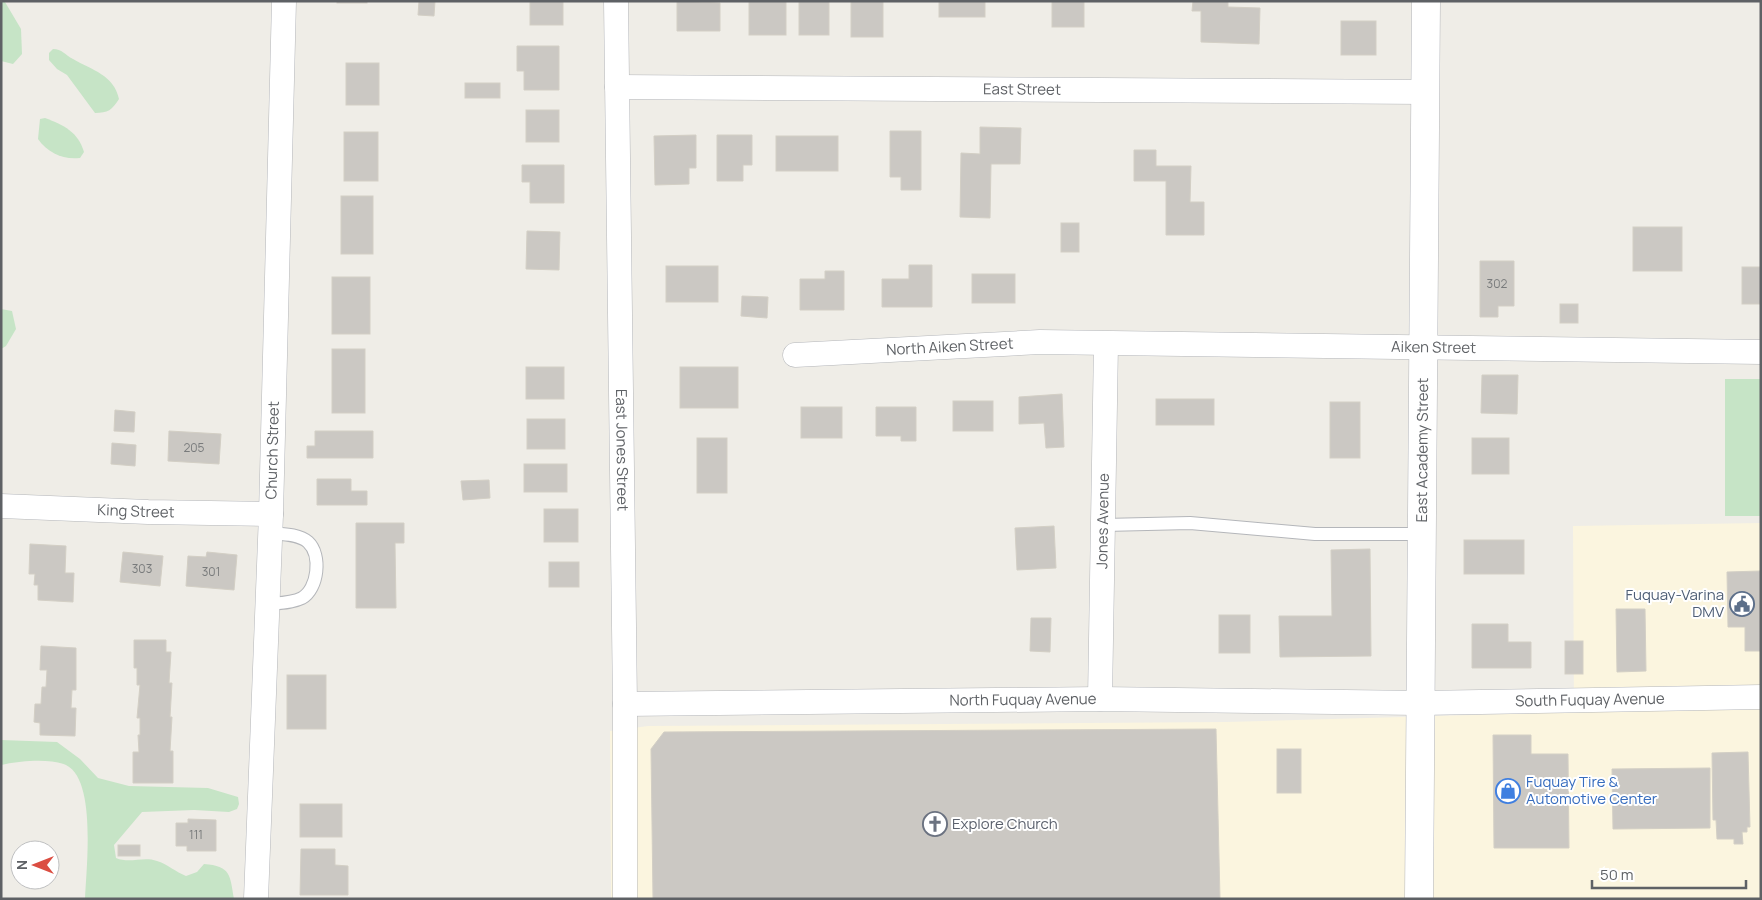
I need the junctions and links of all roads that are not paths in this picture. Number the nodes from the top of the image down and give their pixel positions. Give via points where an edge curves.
1 (284, 1) edge
2 (616, 1) edge
3 (1426, 1) edge
4 (617, 87) junction
5 (1426, 92) junction
6 (1106, 344) junction
7 (1423, 347) junction
8 (1761, 352) edge
9 (795, 355) dead end
10 (1, 506) edge
11 (271, 524) junction
12 (1104, 525) junction
13 (1422, 534) junction
14 (268, 604) junction
15 (1761, 698) edge
16 (1100, 699) junction
17 (1420, 703) junction
18 (625, 704) junction
19 (256, 899) edge
20 (625, 899) edge
21 (1419, 899) edge

1 - 11 street, Church Street
2 - 4 street, East Jones Street
3 - 5 street, East Academy Street
4 - 5 street, East Street
4 - 18 street, East Jones Street
5 - 7 street, East Academy Street
6 - 7 street, Aiken Street
6 - 9 street, North Aiken Street via 1040,342
6 - 12 street, Jones Avenue
7 - 8 street, Aiken Street
7 - 13 street, East Academy Street
10 - 11 street, King Street via 148,512
11 - 14 street, Church Street
11 - 14 lane via 308,542 315,555 316,572 312,587 304,596 293,602
12 - 13 lane via 1190,523 1315,534
12 - 16 street, Jones Avenue
13 - 17 street, East Academy Street
14 - 19 street, Church Street
15 - 17 street, South Fuquay Avenue
16 - 17 street, North Fuquay Avenue
16 - 18 street, North Fuquay Avenue
17 - 21 street, East Academy Street
18 - 20 street, East Jones Street

